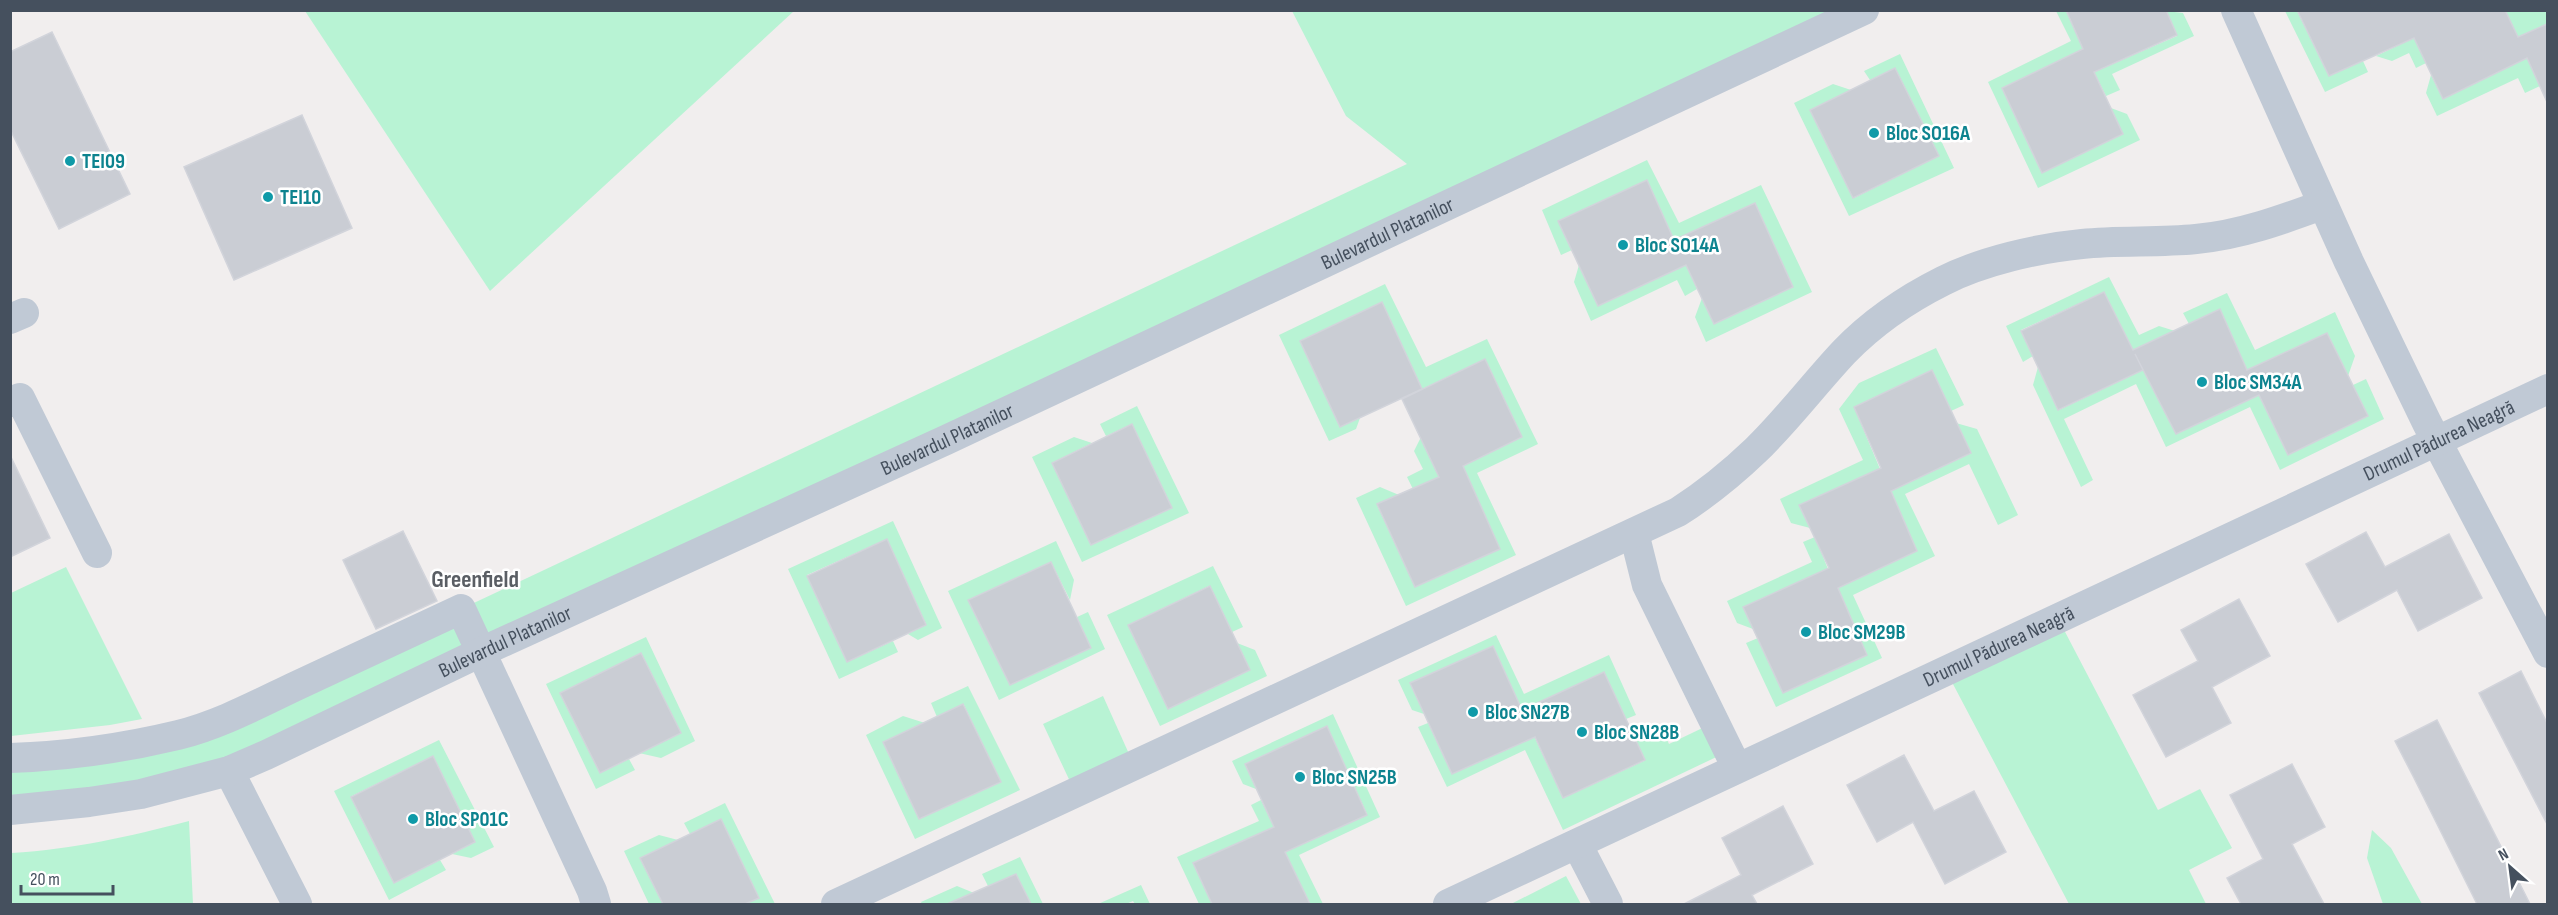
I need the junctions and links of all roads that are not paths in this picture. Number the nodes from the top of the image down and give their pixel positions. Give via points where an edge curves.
1 (1864, 10) edge
2 (2236, 10) edge
3 (2322, 205) junction
4 (2547, 389) edge
5 (10, 402) edge
6 (2436, 441) junction
7 (1634, 533) junction
8 (97, 552) dead end
9 (482, 652) junction
10 (2547, 653) edge
11 (10, 758) edge
12 (1737, 768) junction
13 (229, 771) junction
14 (10, 810) edge
15 (1577, 844) junction
16 (297, 904) edge
17 (596, 904) edge
18 (836, 904) edge
19 (1448, 904) edge
20 (1608, 904) edge

1 - 9 street, Bulevardul Platanilor via 957,435
2 - 3 street
3 - 6 street
3 - 7 street via 2235,234 2051,248 1945,280 1911,298 1845,351 1756,450 1715,487 1678,512
4 - 6 street, Drumul Pădurea Neagră
5 - 8 street via 20,398
6 - 10 street
6 - 12 street, Drumul Pădurea Neagră
7 - 12 street via 1647,585
7 - 18 street
9 - 11 street via 461,609 202,728 138,743
9 - 13 street, Bulevardul Platanilor
9 - 17 street
12 - 15 street, Drumul Pădurea Neagră
13 - 14 street, Bulevardul Platanilor via 141,794
13 - 16 street
15 - 19 street, Drumul Pădurea Neagră
15 - 20 street

